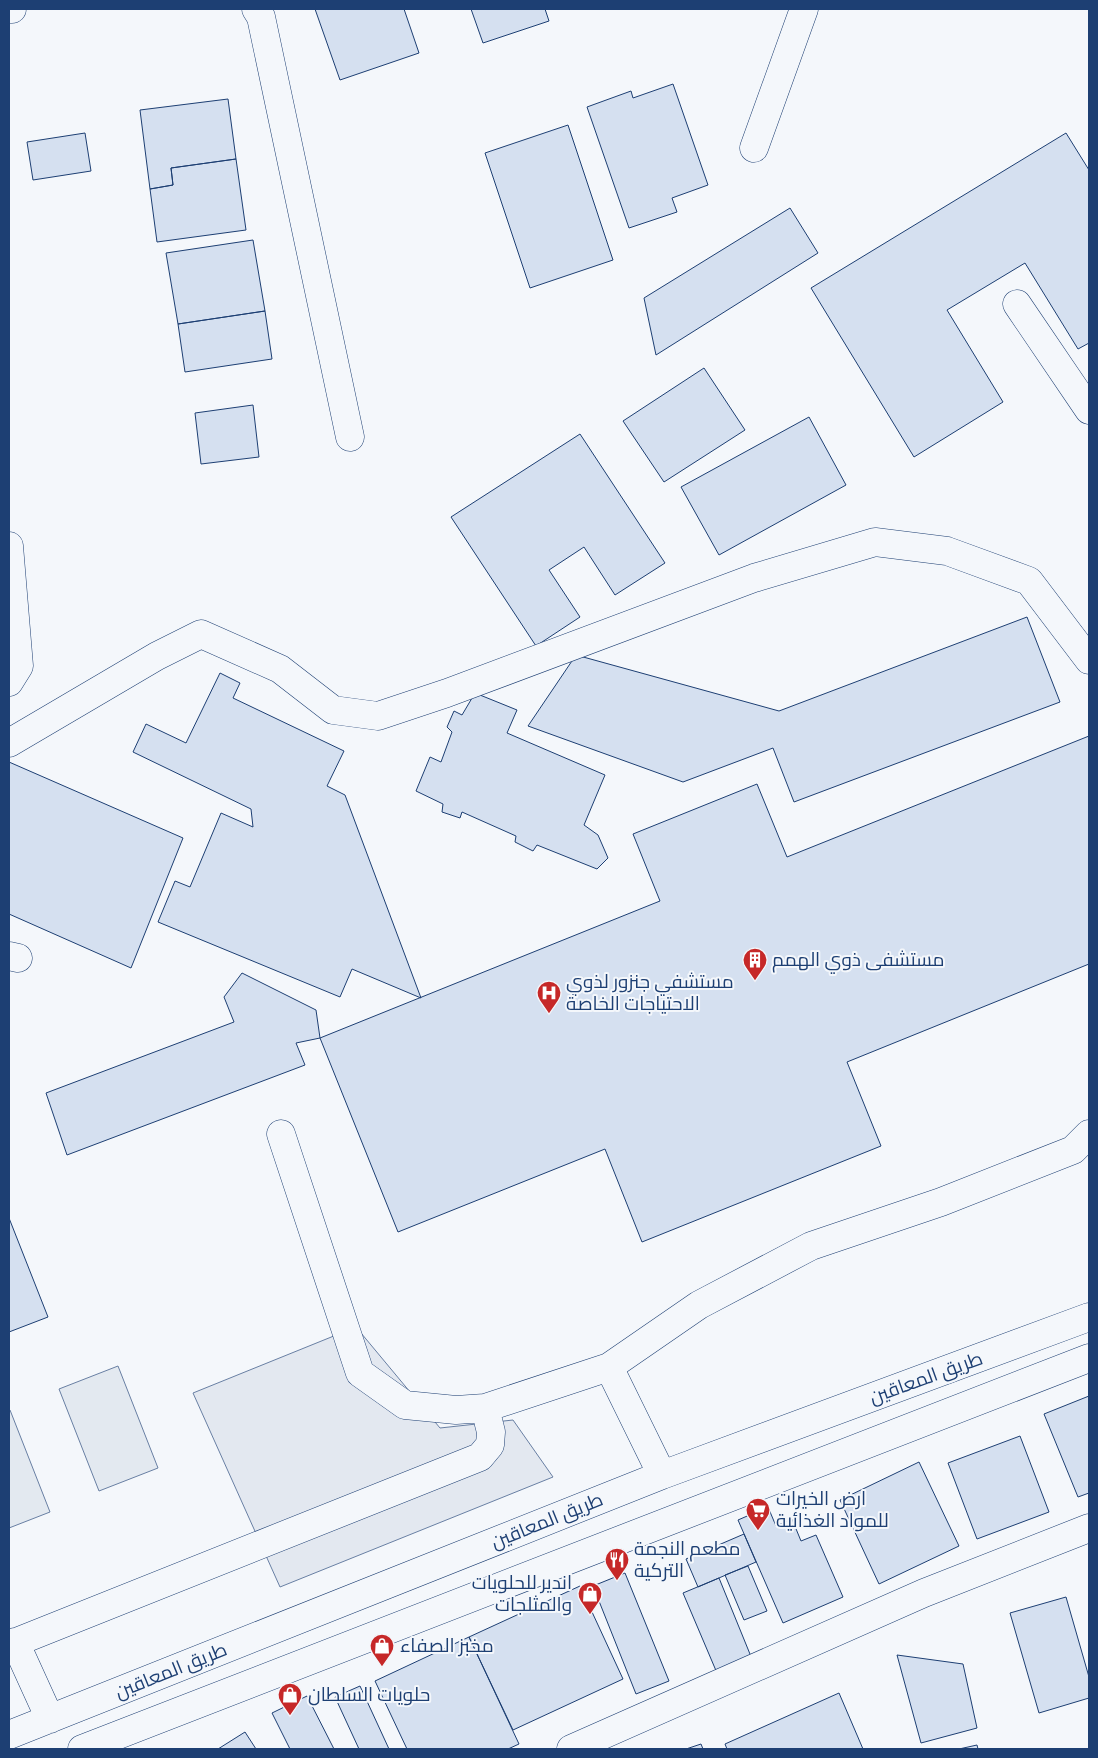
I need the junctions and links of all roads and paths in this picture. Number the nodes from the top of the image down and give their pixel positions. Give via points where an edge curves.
1 (256, 9) edge
2 (804, 9) edge
3 (754, 148) dead end
4 (1017, 304) dead end
5 (1089, 410) edge
6 (350, 437) dead end
7 (9, 546) edge
8 (1089, 660) edge
9 (14, 674) edge
10 (9, 743) edge
11 (280, 1134) dead end
12 (1089, 1134) edge
13 (1089, 1317) edge
14 (1089, 1358) edge
15 (609, 1367) junction
16 (485, 1408) junction
17 (662, 1476) junction
18 (1089, 1528) edge
19 (12, 1643) edge
20 (50, 1719) junction
21 (9, 1735) edge
22 (82, 1749) edge
23 (571, 1749) edge

1 - 6 street via 261,17
2 - 3 street
4 - 5 street
7 - 9 street
8 - 10 street via 1028,581 947,551 875,542 754,578 378,716 333,710 280,669 201,634 157,656
11 - 16 street via 360,1373 405,1405 456,1410
12 - 15 street via 1073,1150 941,1202 811,1246 700,1304
13 - 17 street, طريق المعاقين
14 - 22 street
15 - 16 street
15 - 17 street
16 - 19 street via 491,1432 490,1445 480,1457
17 - 20 street, طريق المعاقين
18 - 23 street via 924,1593
19 - 20 street
20 - 21 street, طريق المعاقين

